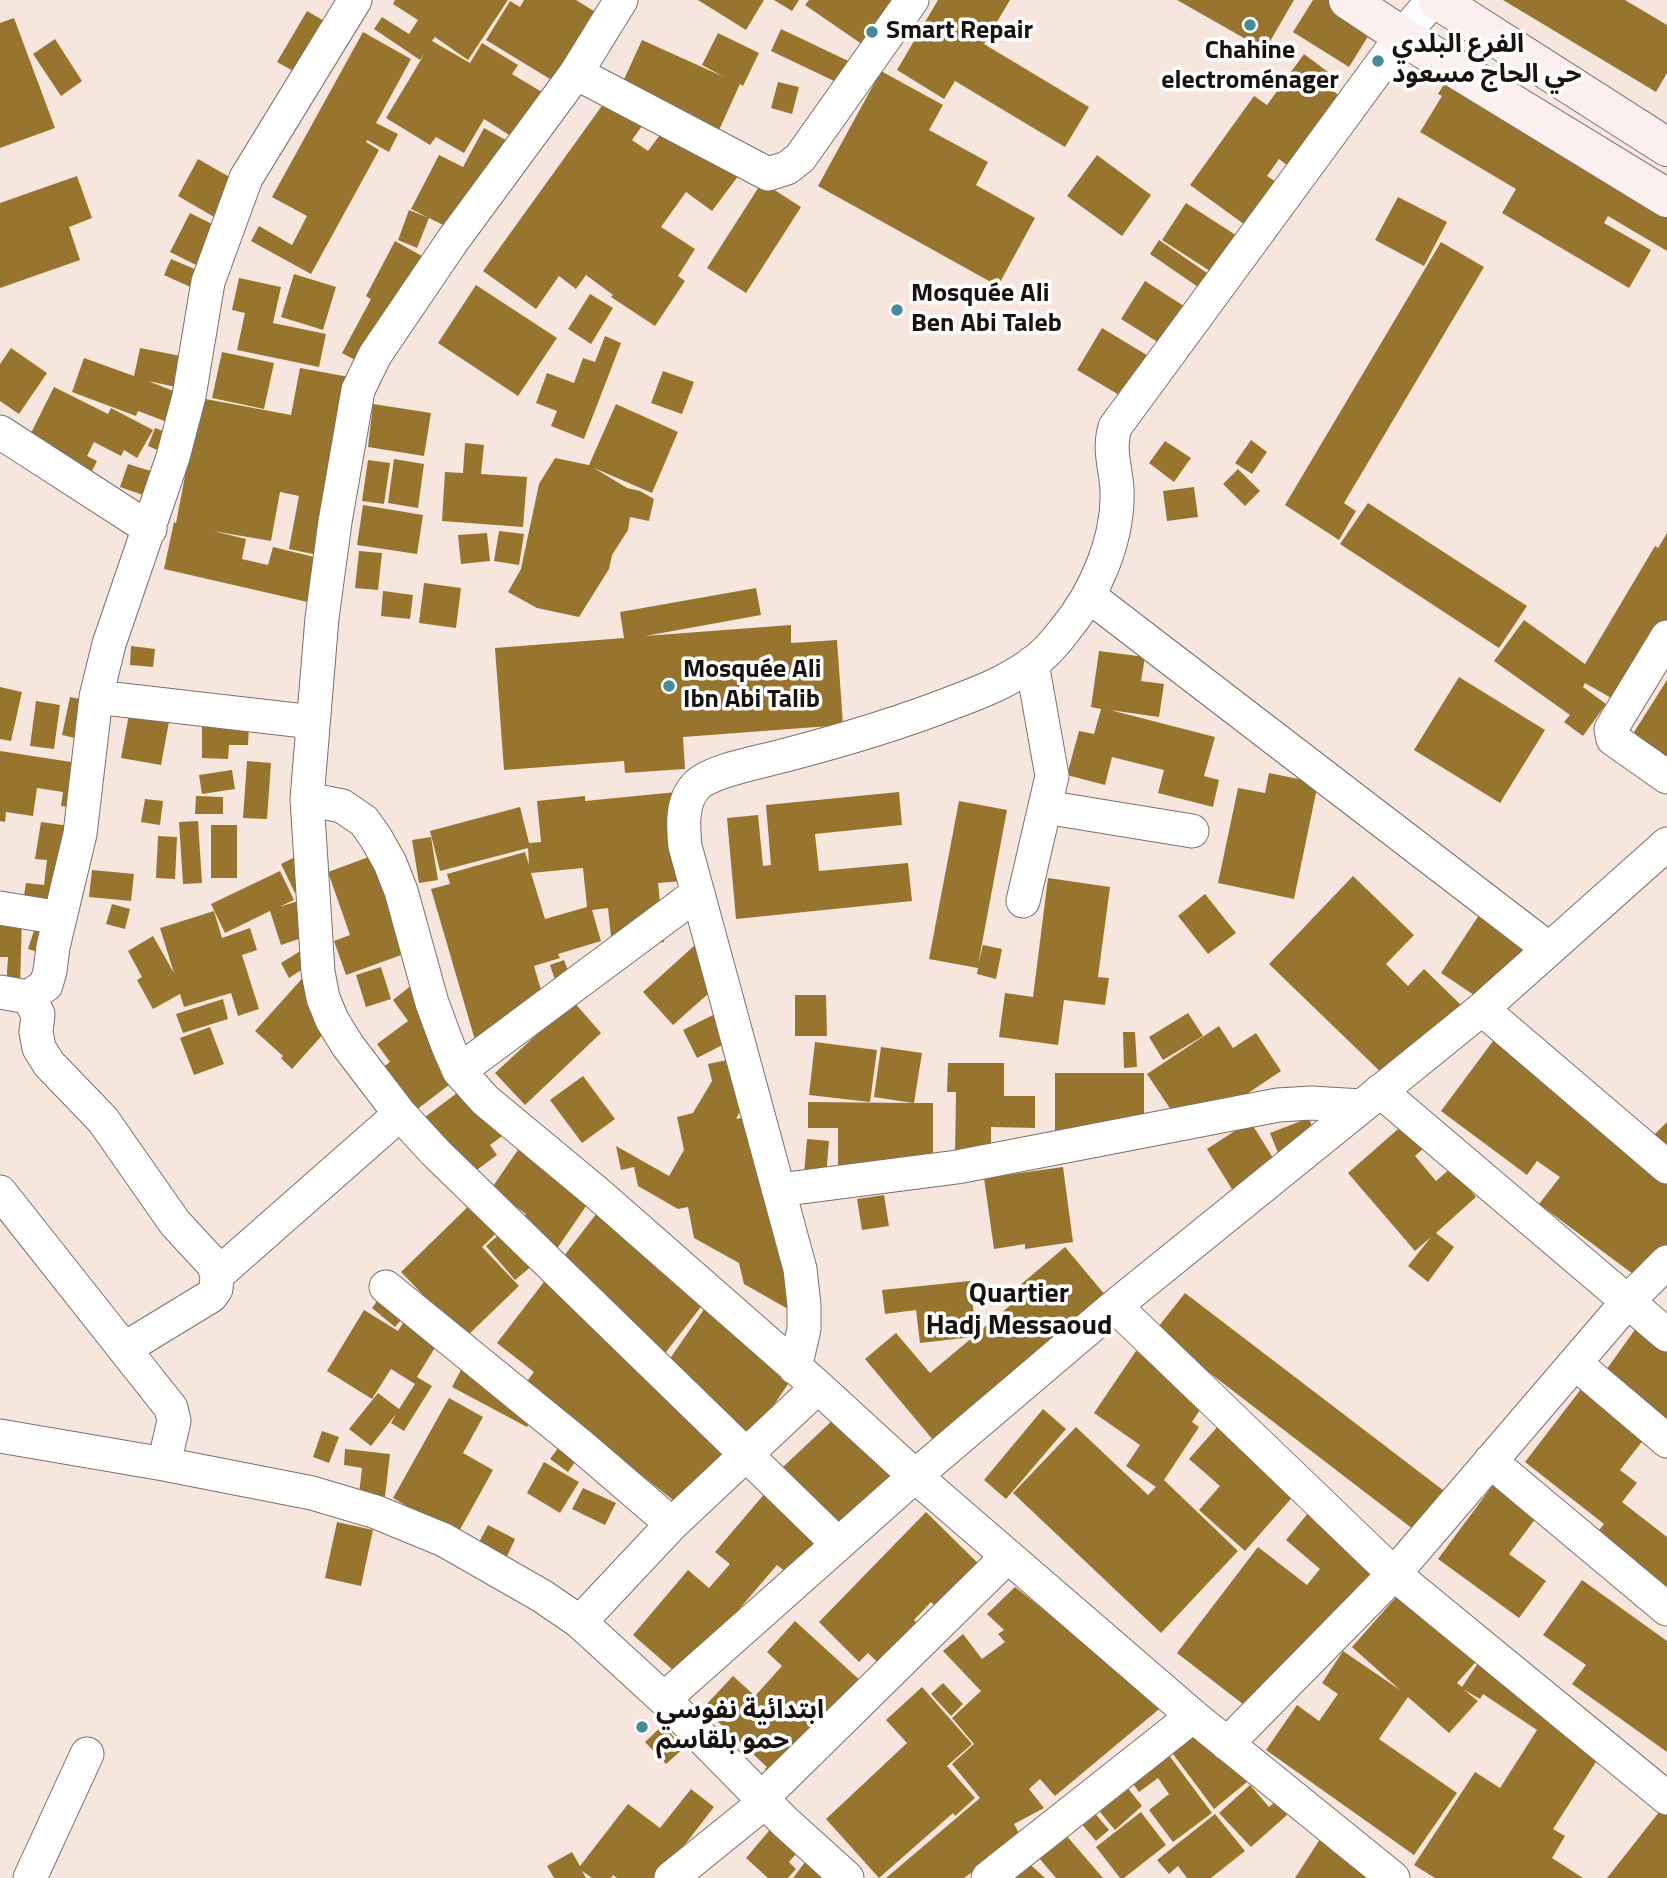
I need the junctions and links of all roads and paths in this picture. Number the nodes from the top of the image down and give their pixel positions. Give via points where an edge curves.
1 (355, 0) edge
2 (621, 0) edge
3 (912, 0) edge
4 (1348, 0) edge
5 (1435, 0) edge
6 (1402, 36) junction
7 (576, 73) junction
8 (1667, 147) edge
9 (1667, 198) edge
10 (0, 432) edge
11 (150, 529) junction
12 (1089, 596) junction
13 (1667, 637) edge
14 (1032, 663) junction
15 (96, 697) junction
16 (313, 722) junction
17 (1667, 777) edge
18 (307, 799) junction
19 (1045, 807) junction
20 (1192, 831) dead end
21 (1667, 844) edge
22 (698, 892) junction
23 (1023, 901) dead end
24 (0, 908) edge
25 (60, 918) junction
26 (1549, 949) junction
27 (14, 994) edge
28 (1482, 1009) junction
29 (459, 1070) junction
30 (1371, 1098) junction
31 (400, 1114) junction
32 (1667, 1167) edge
33 (779, 1191) junction
34 (1, 1196) edge
35 (1667, 1262) edge
36 (217, 1276) junction
37 (386, 1287) dead end
38 (1628, 1301) junction
39 (1115, 1306) junction
40 (1667, 1335) edge
41 (124, 1349) junction
42 (1575, 1363) junction
43 (807, 1377) junction
44 (0, 1436) edge
45 (1667, 1441) edge
46 (746, 1456) junction
47 (1490, 1461) junction
48 (164, 1464) junction
49 (915, 1476) junction
50 (672, 1524) junction
51 (838, 1544) junction
52 (1008, 1556) junction
53 (1394, 1574) junction
54 (1667, 1608) edge
55 (580, 1622) junction
56 (664, 1699) junction
57 (1193, 1716) junction
58 (1227, 1744) junction
59 (87, 1754) dead end
60 (1667, 1798) edge
61 (764, 1800) junction
62 (30, 1878) edge
63 (671, 1878) edge
64 (847, 1878) edge
65 (988, 1878) edge
66 (1393, 1878) edge

1 - 11 street via 263,149 237,200 208,282 189,396
2 - 7 street
3 - 7 street via 800,158 788,168 768,174
4 - 6 main road
5 - 6 street
5 - 8 main road
6 - 9 main road
6 - 12 street via 1115,427 1111,459 1117,506 1111,539
7 - 16 street via 445,251 374,355 358,390 335,522
10 - 11 street
11 - 15 street via 109,644
12 - 14 street via 1064,632
12 - 26 street
13 - 17 street via 1611,729 1613,739
14 - 19 street via 1052,776
14 - 22 street via 999,685 929,712 723,772 697,785 687,802 683,824
15 - 16 street
15 - 25 street via 80,834
16 - 18 street
18 - 29 street via 342,806 364,821 390,863 432,1003
18 - 31 street via 323,998 348,1046
19 - 20 street
19 - 23 street
21 - 26 street
22 - 29 street
22 - 33 street
24 - 25 street
25 - 27 street via 46,985
26 - 28 street
27 - 36 street via 38,1014 38,1048 49,1064 103,1120 175,1223 213,1264
28 - 30 street
28 - 32 street
29 - 43 street via 485,1100
30 - 33 street via 1278,1105 957,1167
30 - 38 street
30 - 39 street
31 - 36 street
31 - 46 street via 464,1183
33 - 43 street via 800,1269
34 - 41 street
35 - 38 street
36 - 41 street via 211,1296
37 - 50 street
38 - 40 street
38 - 42 street
39 - 49 street
39 - 53 street
41 - 48 street via 174,1416
42 - 45 street
42 - 47 street
43 - 46 street
43 - 49 street
44 - 48 street
46 - 50 street
46 - 51 street
47 - 53 street
47 - 54 street
48 - 55 street via 312,1493 376,1512 444,1540
49 - 51 street
49 - 52 street
50 - 55 street
51 - 56 street
52 - 57 street
52 - 61 street
53 - 58 street
53 - 60 street
55 - 56 street
56 - 61 street
57 - 58 street
57 - 65 street
58 - 66 street
59 - 62 street
61 - 63 street
61 - 64 street

